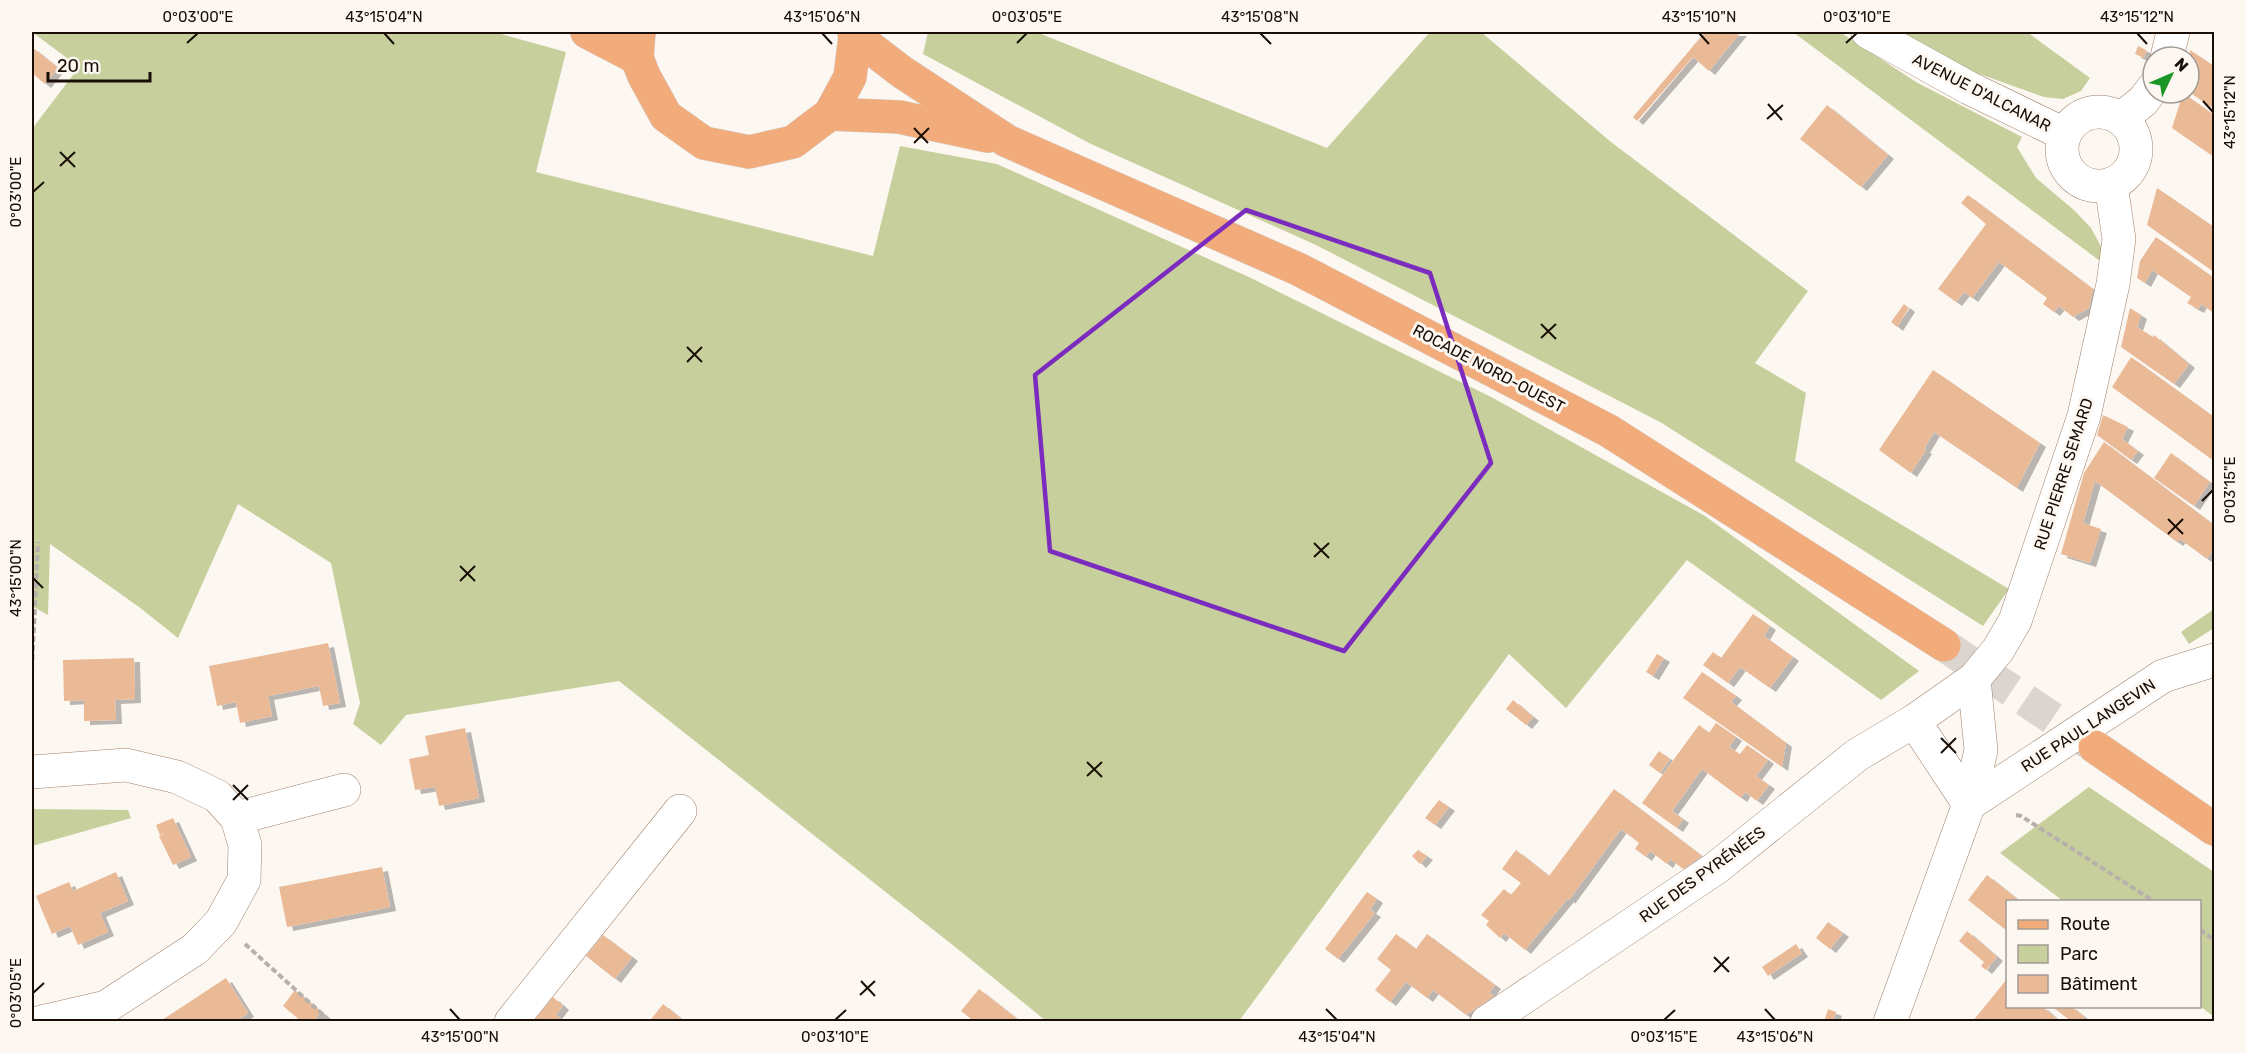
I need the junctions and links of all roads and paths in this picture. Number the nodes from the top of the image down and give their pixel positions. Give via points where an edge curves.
1 (587, 32) edge
2 (1868, 32) edge
3 (855, 34) edge
4 (638, 45) edge
5 (2141, 103) edge
6 (830, 114) junction
7 (2121, 119) junction
8 (2064, 134) junction
9 (1008, 141) junction
10 (2111, 184) junction
11 (38, 542) dead end
12 (1944, 645) tunnel mouth
13 (2214, 660) edge
14 (32, 669) edge
15 (1974, 679) junction
16 (1914, 721) junction
17 (2095, 747) tunnel mouth
18 (32, 772) edge
19 (344, 790) dead end
20 (1969, 804) junction
21 (680, 811) dead end
22 (237, 818) junction
23 (2214, 829) edge
24 (2152, 900) edge
25 (221, 922) junction
26 (2201, 931) edge
27 (2214, 940) edge
28 (41, 1022) edge
29 (331, 1022) edge
30 (511, 1022) edge
31 (1487, 1022) edge
32 (1890, 1022) edge

1 - 4 main road
2 - 8 street, AVENUE D'ALCANAR
3 - 6 main road via 850,77
3 - 9 main road, ROCADE NORD-OUEST via 902,72
4 - 6 main road via 644,76 666,116 704,143 749,152 794,142
5 - 7 street
6 - 9 main road, ROCADE NORD-OUEST via 899,117
7 - 8 street via 2111,114 2089,113 2070,125
7 - 10 street via 2134,137 2136,149 2130,170
8 - 10 street via 2063,158 2076,179 2100,186
9 - 12 main road, ROCADE NORD-OUEST via 1298,268 1609,431
10 - 15 street, RUE PIERRE SEMARD via 2119,239 2084,416 2015,621
11 - 14 path
13 - 20 street, RUE PAUL LANGEVIN via 2163,676
15 - 16 street, RUE PIERRE SEMARD
15 - 20 street via 1981,750
16 - 20 street
16 - 31 street, RUE DES PYRÉNÉES via 1857,755 1716,868
17 - 23 main road
18 - 22 street via 126,765 177,777 207,791
19 - 22 street
20 - 24 path via 2021,816
20 - 32 street
21 - 30 street
22 - 25 street via 245,845 244,879
25 - 28 street via 195,950 106,1007
25 - 29 path
26 - 27 path

